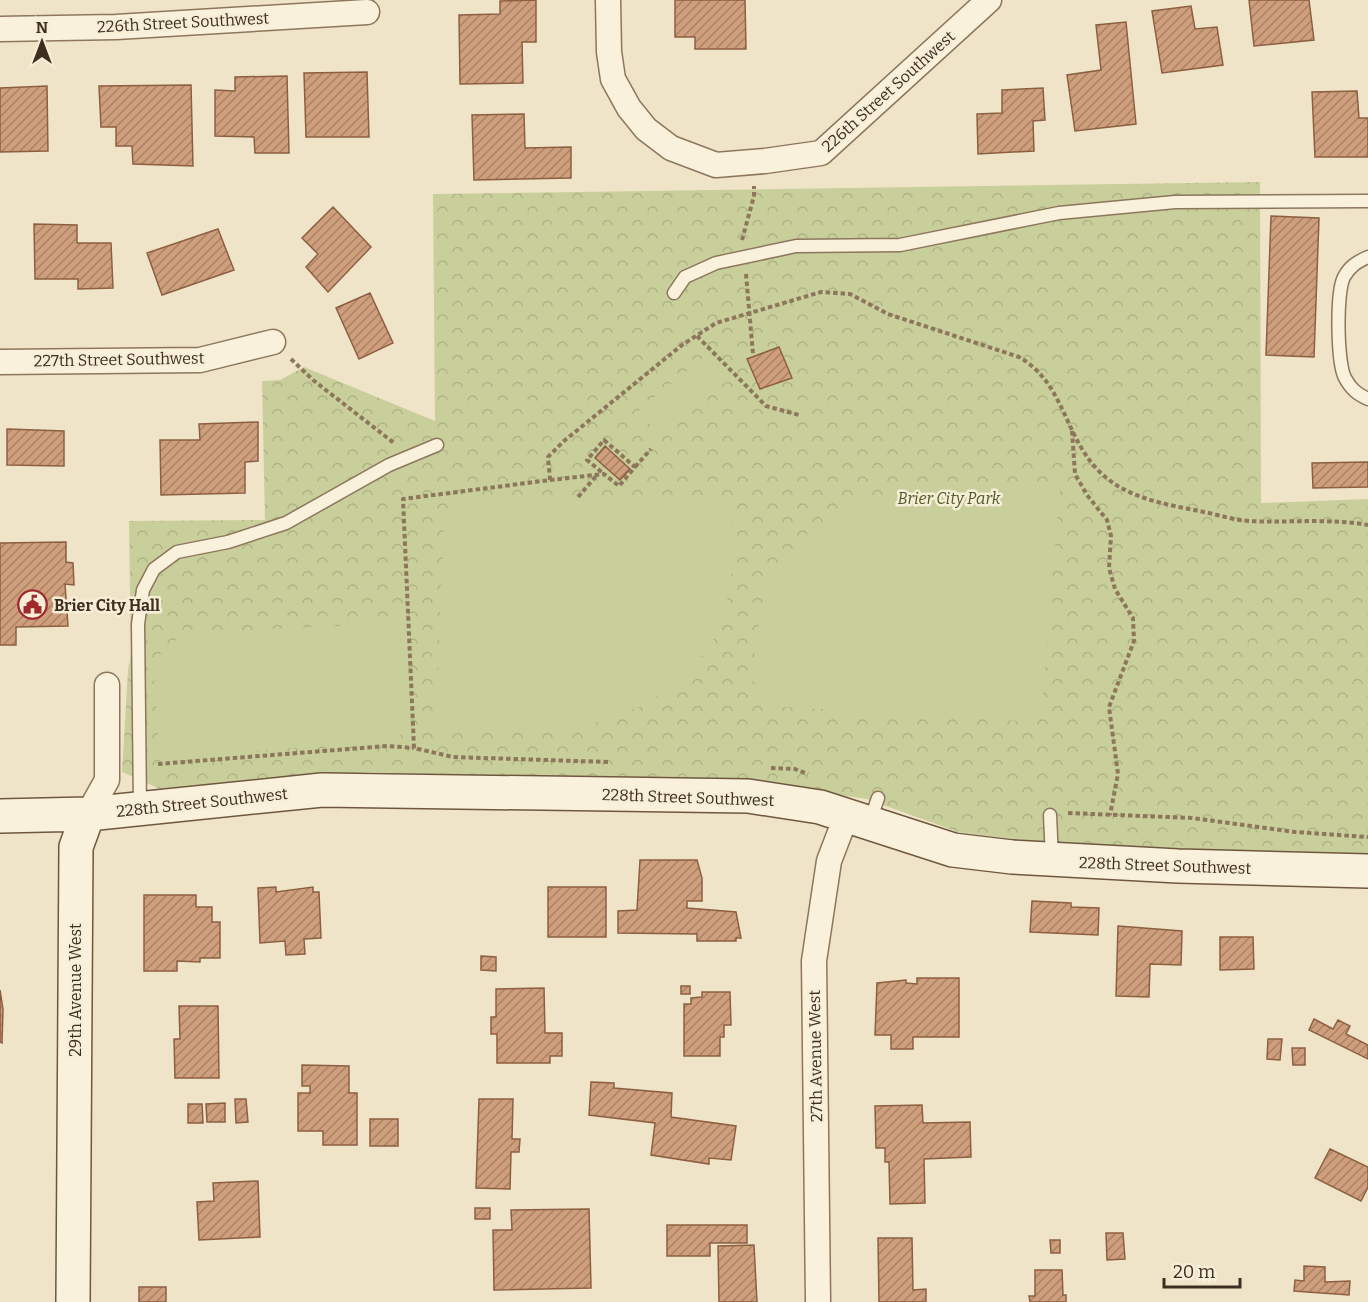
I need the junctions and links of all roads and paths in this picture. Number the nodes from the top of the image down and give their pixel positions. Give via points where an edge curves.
1 (608, 0) edge
2 (989, 0) edge
3 (367, 12) dead end
4 (0, 29) edge
5 (1368, 201) edge
6 (1368, 257) edge
7 (674, 293) dead end
8 (697, 336) junction
9 (273, 342) joint
10 (0, 362) edge
11 (1368, 399) edge
12 (799, 416) dead end
13 (1072, 428) junction
14 (437, 446) dead end
15 (651, 449) dead end
16 (411, 456) junction
17 (635, 467) junction
18 (604, 474) junction
19 (597, 475) junction
20 (550, 480) junction
21 (578, 497) dead end
22 (1368, 525) edge
23 (107, 685) dead end
24 (414, 748) junction
25 (618, 763) dead end
26 (140, 766) junction
27 (759, 767) dead end
28 (812, 775) dead end
29 (140, 808) junction
30 (865, 811) junction
31 (87, 814) junction
32 (1110, 815) junction
33 (0, 816) edge
34 (1050, 821) joint
35 (1368, 837) edge
36 (1052, 860) junction
37 (1368, 871) edge
38 (73, 1302) edge
39 (818, 1302) edge

1 - 2 street, 226th Street Southwest via 613,80 629,108 646,129 671,148 716,165 821,153
3 - 4 street, 226th Street Southwest via 116,27
5 - 7 lane via 1175,202 1059,213 900,245 796,246 716,263 685,277
6 - 11 lane via 1355,262 1343,279 1340,302 1344,376 1356,393
8 - 12 path via 766,406
8 - 13 path via 716,323 821,292 850,294 888,314 1036,366
8 - 20 path via 564,441 548,458
9 - 10 street, 227th Street Southwest via 200,360
9 - 16 path via 313,380
13 - 22 path via 1083,452 1110,481 1152,501 1246,521
13 - 32 path via 1075,474 1107,520 1111,536 1109,568 1115,589 1133,618 1134,641 1109,707 1118,774
14 - 16 lane
15 - 17 path
16 - 26 lane via 286,523 228,542 177,552 154,569 143,590 138,624
17 - 18 path via 619,486
17 - 18 path via 604,440 587,460
18 - 19 path
19 - 20 path
19 - 21 path
20 - 24 path via 403,499
23 - 31 street, 29th Avenue West via 107,780
24 - 25 path via 453,757
24 - 26 path via 387,746
26 - 29 lane
27 - 28 path via 795,769
29 - 30 main road, 228th Street Southwest via 322,790 748,796
29 - 31 main road, 228th Street Southwest
30 - 36 main road, 228th Street Southwest via 953,850
30 - 39 street, 27th Avenue West via 829,861 814,960
31 - 33 main road, 228th Street Southwest
31 - 38 main road, 29th Avenue West via 76,847
32 - 34 path via 1066,813
32 - 35 path via 1192,818
34 - 36 lane
36 - 37 main road, 228th Street Southwest

